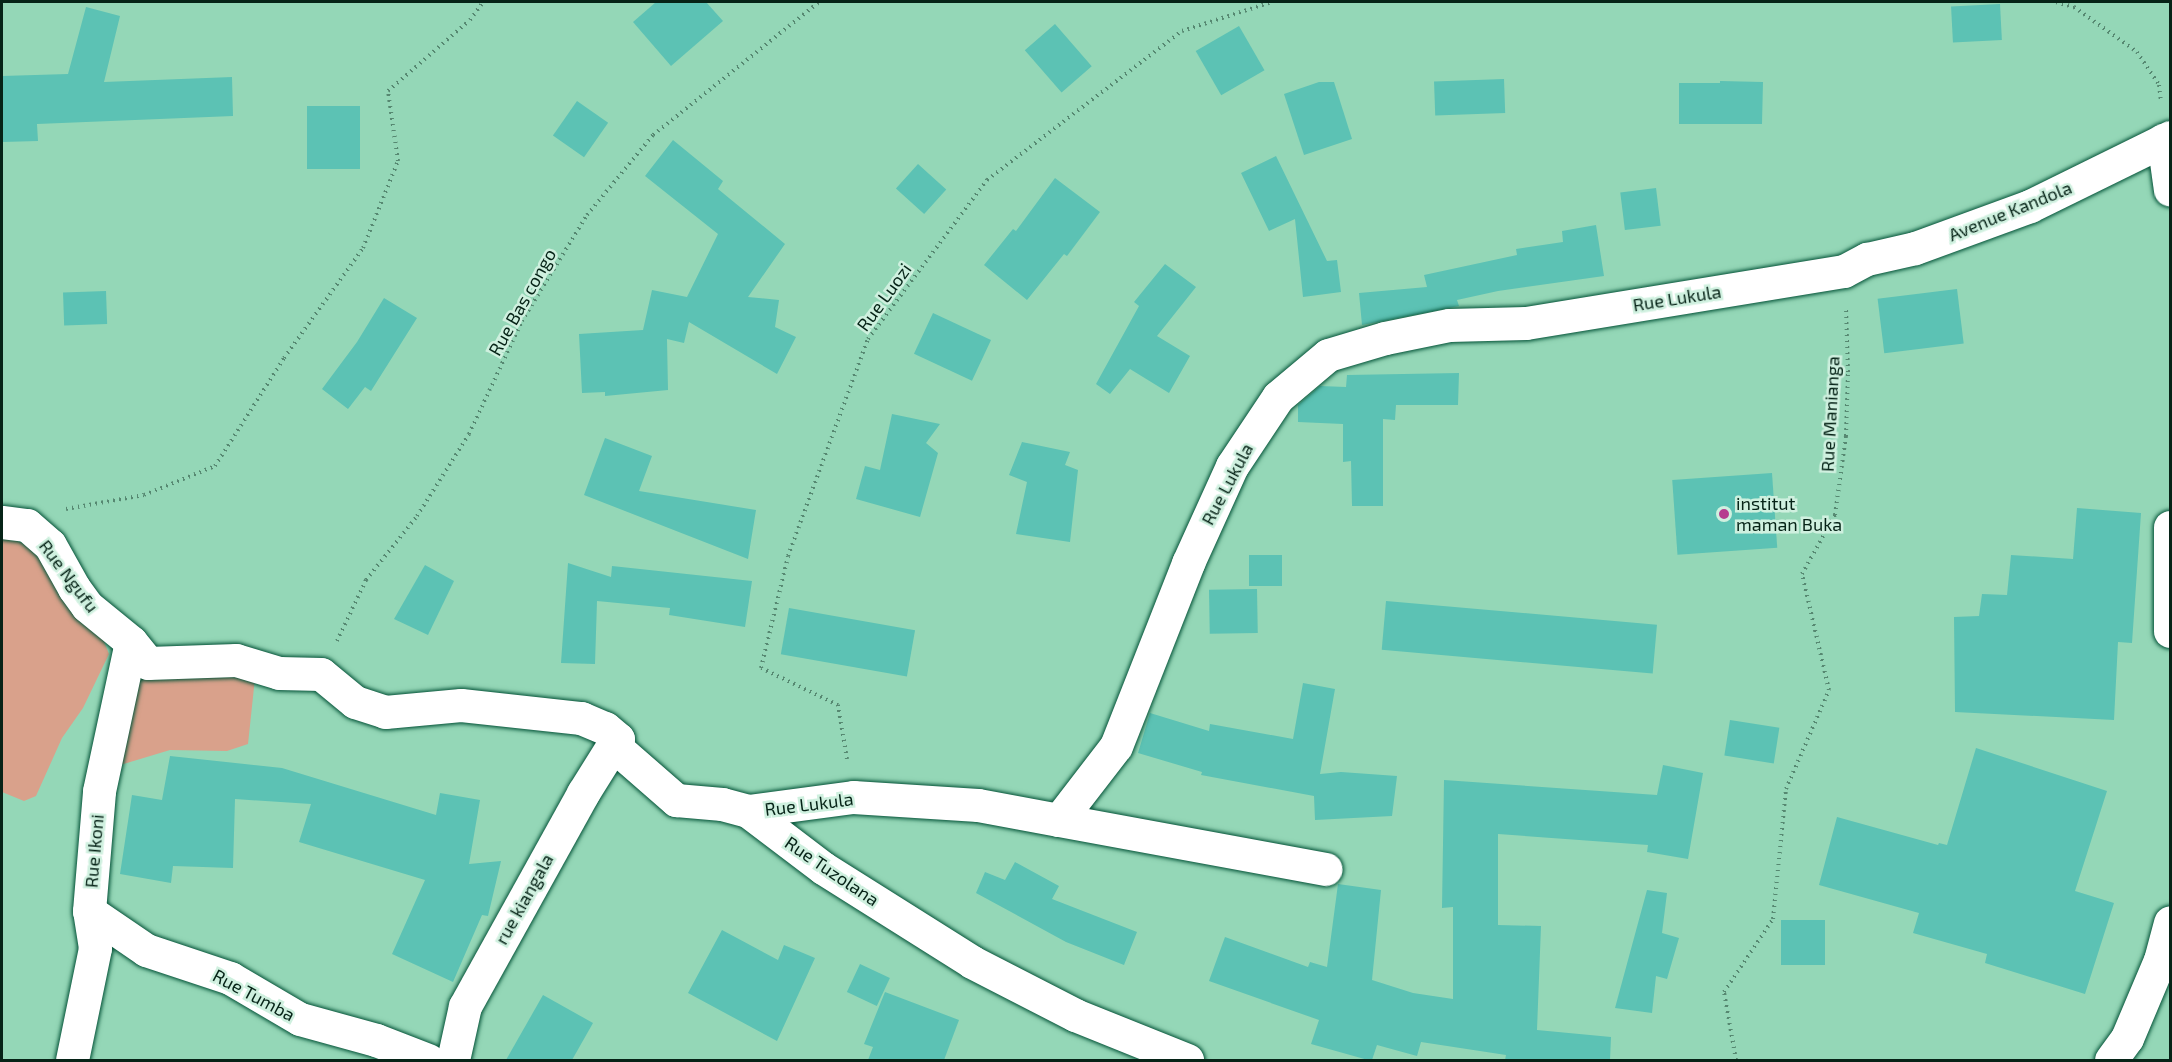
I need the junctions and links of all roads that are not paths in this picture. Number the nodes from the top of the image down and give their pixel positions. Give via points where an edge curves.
1 (2167, 139) edge
2 (2170, 190) edge
3 (1844, 271) joint
4 (14, 524) edge
5 (2170, 527) edge
6 (2170, 631) edge
7 (131, 642) junction
8 (321, 674) joint
9 (613, 745) junction
10 (748, 811) junction
11 (1059, 820) junction
12 (1326, 869) dead end
13 (89, 911) junction
14 (2170, 922) edge
15 (72, 1060) edge
16 (428, 1060) edge
17 (453, 1060) edge
18 (1188, 1060) edge
19 (2111, 1060) edge

1 - 2 street
1 - 3 street, Avenue Kandola via 2030,206
3 - 11 street, Rue Lukula via 1526,323 1449,325 1328,355 1278,397 1232,466 1188,563 1116,746
4 - 7 street, Rue Ngufu via 50,545 87,606
5 - 6 street
7 - 8 street, Rue Ngufu via 148,663 236,660 279,673
7 - 13 street, Rue Ikoni via 99,791
8 - 9 street, Rue Tuzolana via 355,702 385,712 461,705 580,718 605,728 618,739
9 - 10 street, Rue Tuzolana via 676,800
9 - 17 street, rue kiangala via 465,1006
10 - 11 street, Rue Lukula via 853,797 978,805
10 - 18 street, Rue Tuzolana via 823,868 972,962 1075,1015
11 - 12 street
13 - 15 street, Rue Ikoni via 94,948
13 - 16 street, Rue Tumba via 146,950 230,978 300,1019 376,1040
14 - 19 street via 2160,960 2131,1029

